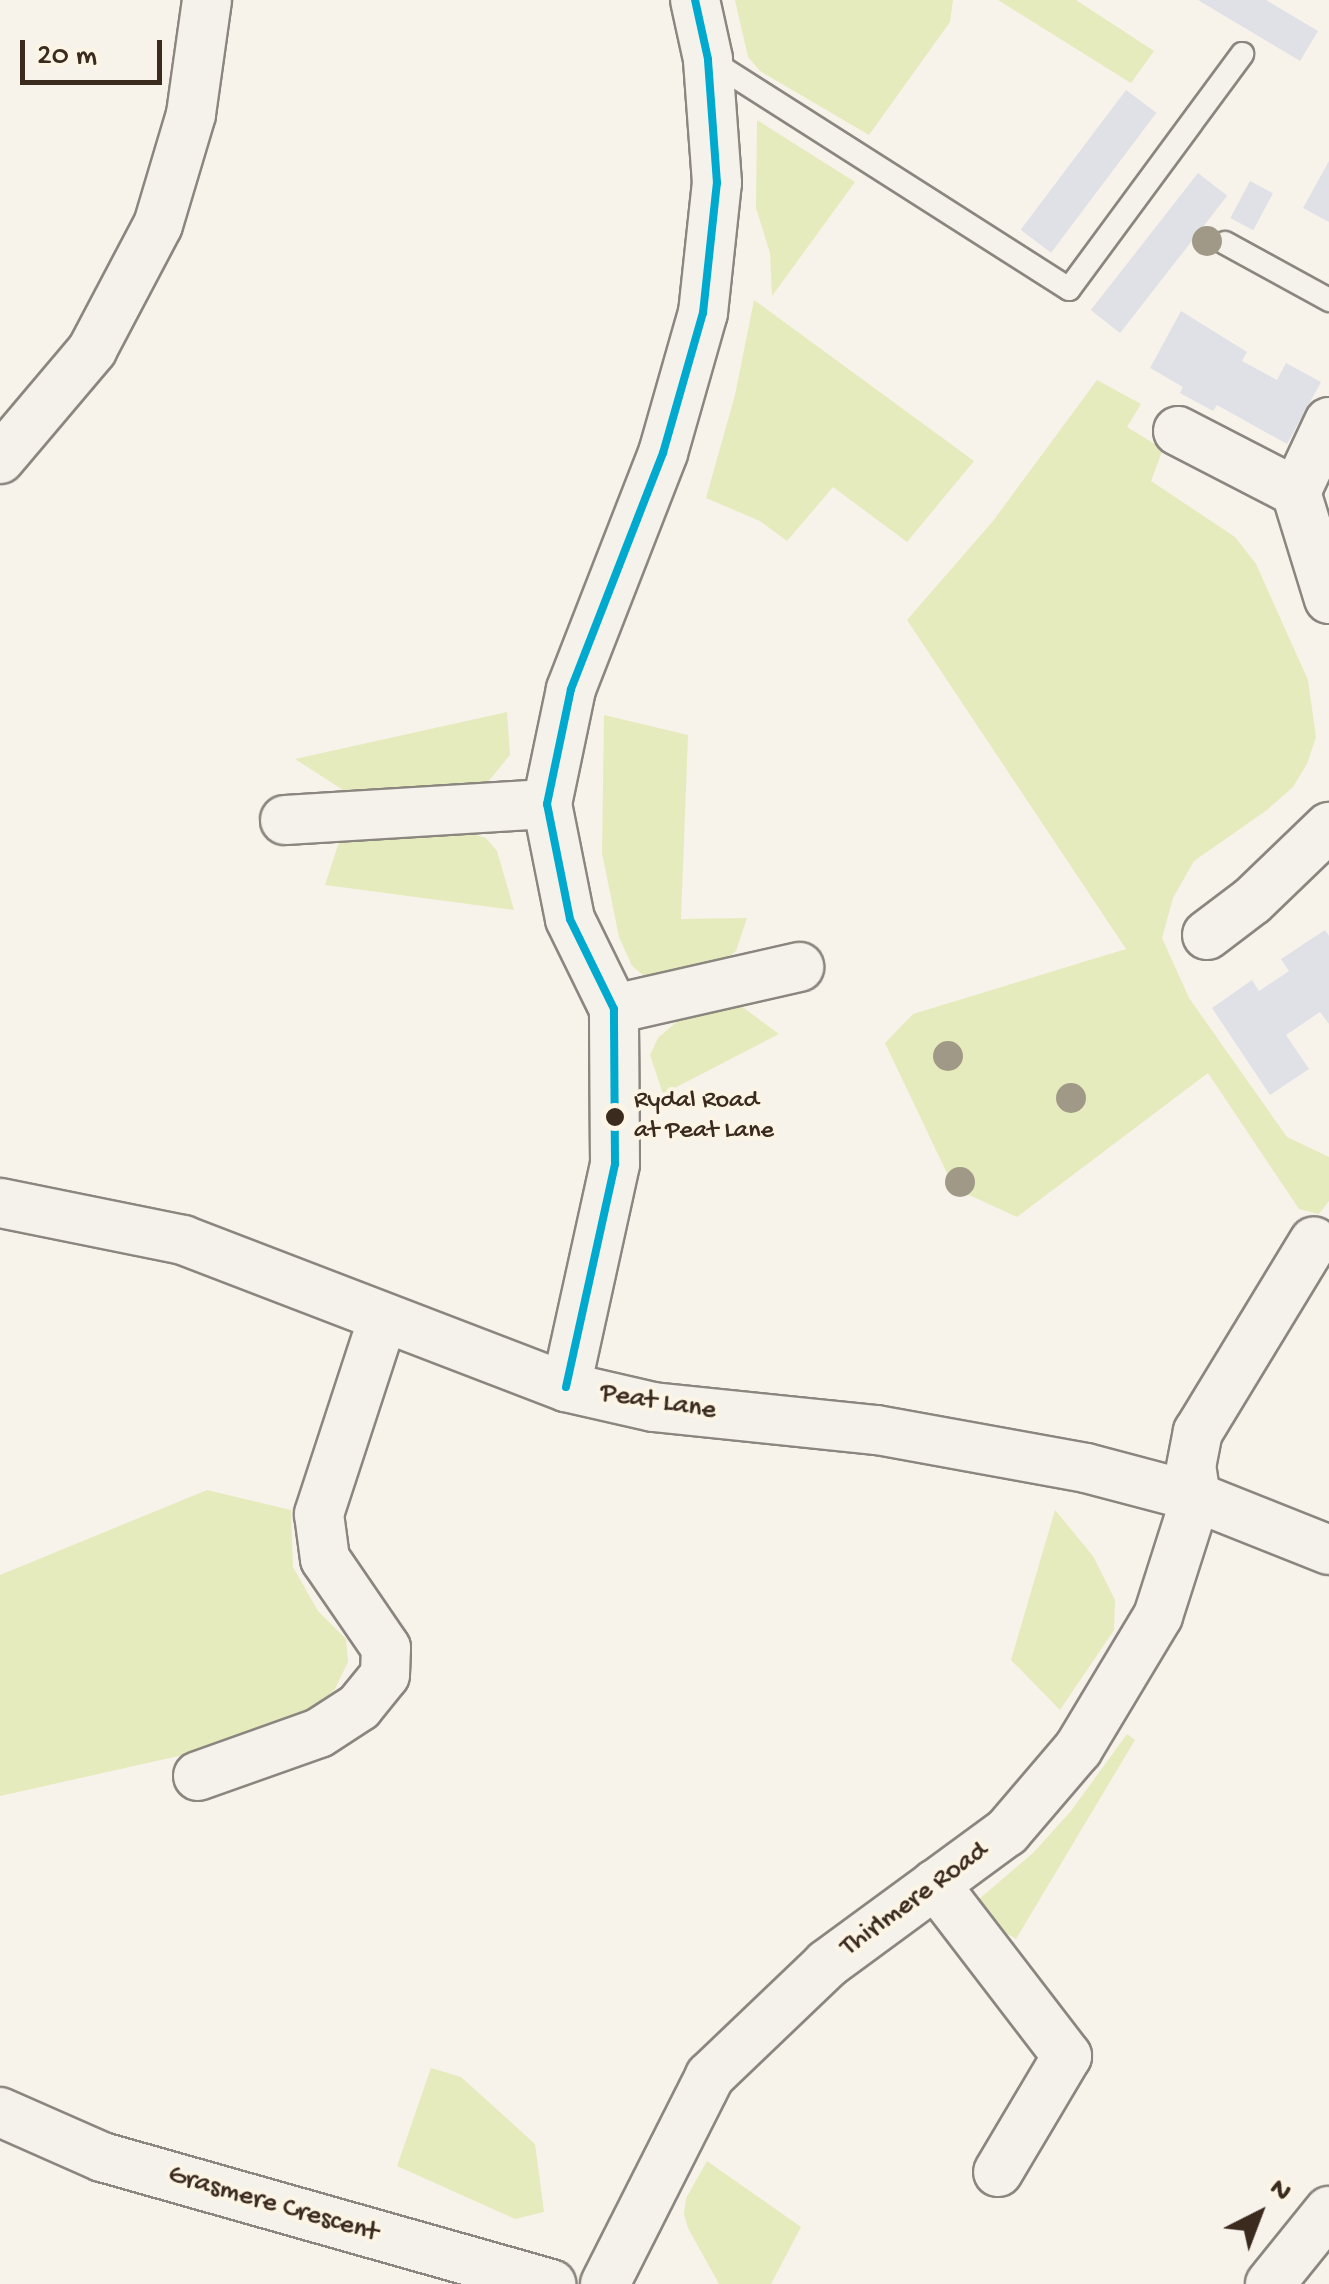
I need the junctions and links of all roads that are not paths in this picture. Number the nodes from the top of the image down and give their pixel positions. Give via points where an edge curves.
1 (207, 0) edge
2 (695, 0) edge
3 (1242, 54) dead end
4 (708, 58) junction
5 (1225, 244) dead end
6 (1329, 300) edge
7 (1329, 422) edge
8 (1178, 431) dead end
9 (0, 459) edge
10 (1296, 492) junction
11 (1329, 599) edge
12 (547, 804) junction
13 (285, 820) dead end
14 (1329, 827) edge
15 (1206, 935) dead end
16 (799, 967) dead end
17 (614, 1009) junction
18 (0, 1203) edge
19 (1314, 1240) dead end
20 (383, 1318) junction
21 (566, 1387) junction
22 (1196, 1497) junction
23 (1329, 1550) edge
24 (198, 1776) dead end
25 (936, 1884) junction
26 (0, 2112) edge
27 (998, 2172) dead end
28 (1329, 2211) edge
29 (551, 2284) edge
30 (605, 2284) edge
31 (1270, 2284) edge

1 - 9 street via 192,114 158,225 92,350
2 - 4 street
3 - 4 lane via 1069,289
4 - 12 street via 718,183 703,312 663,453 571,689
5 - 6 lane
7 - 10 street
8 - 10 street
10 - 11 street
12 - 13 street
12 - 17 street via 570,919
14 - 15 street
16 - 17 street
17 - 21 street via 615,1164
18 - 20 street, Peat Lane via 183,1240
19 - 22 street, Thirlmere Road via 1198,1432 1191,1467
20 - 21 street, Peat Lane
20 - 24 street via 319,1514 325,1559 386,1648 385,1674 359,1708 319,1733
21 - 22 street, Peat Lane via 652,1407 877,1430 1086,1468
22 - 23 street, Peat Lane
22 - 25 street, Thirlmere Road via 1158,1616 1078,1749 1007,1832
25 - 27 street via 1067,2056
25 - 30 street, Thirlmere Road via 827,1964 710,2076
26 - 29 street, Grasmere Crescent via 102,2157
28 - 31 street

